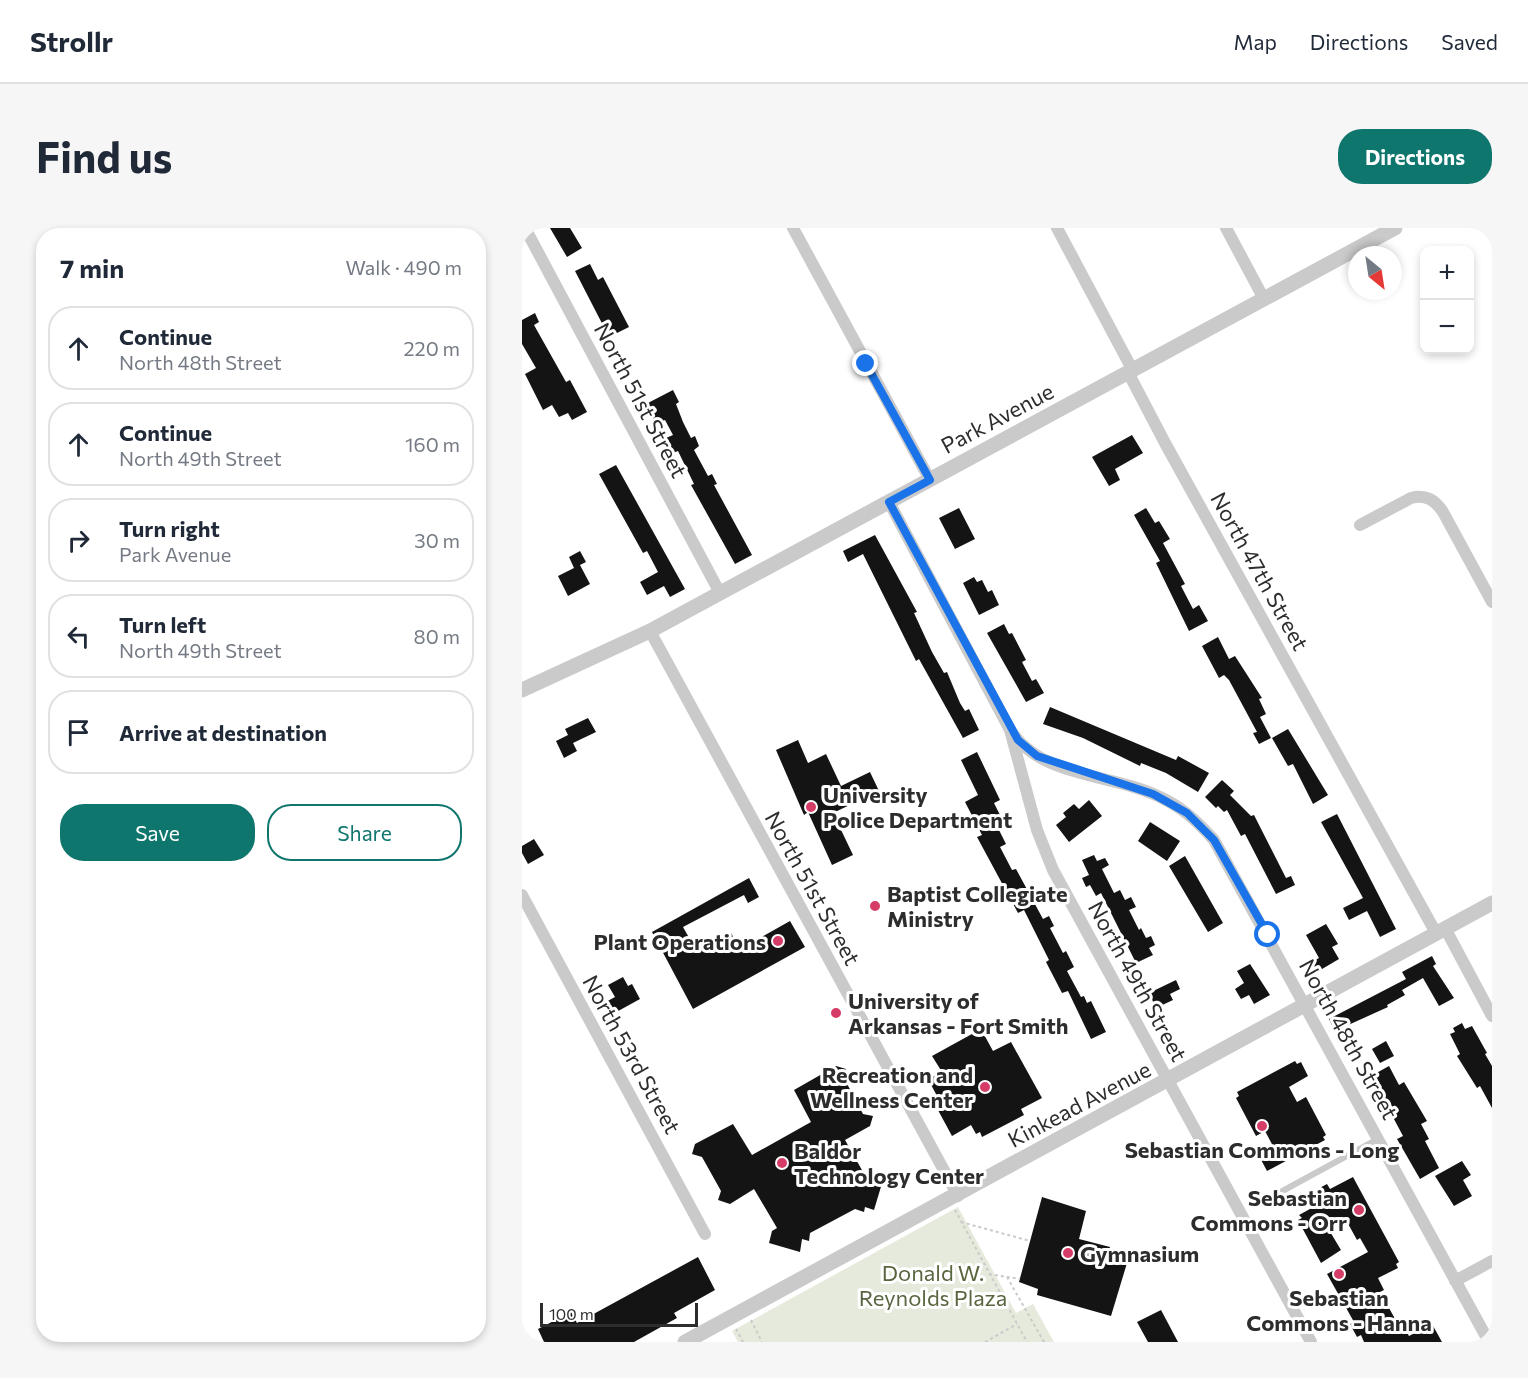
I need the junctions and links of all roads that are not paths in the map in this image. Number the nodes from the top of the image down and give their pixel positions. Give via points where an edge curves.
1 (525, 228) edge
2 (793, 228) edge
3 (1057, 228) edge
4 (1226, 228) edge
5 (1395, 228) edge
6 (1264, 299) junction
7 (1130, 371) junction
8 (930, 480) junction
9 (889, 502) junction
10 (1360, 525) dead end
11 (720, 593) junction
12 (1492, 602) edge
13 (650, 631) junction
14 (522, 690) edge
15 (1010, 730) junction
16 (522, 895) edge
17 (1492, 903) edge
18 (1440, 931) junction
19 (1306, 1004) junction
20 (1492, 1016) edge
21 (1169, 1081) junction
22 (1379, 1138) junction
23 (1264, 1201) dead end
24 (955, 1202) junction
25 (705, 1234) dead end
26 (1492, 1261) edge
27 (1455, 1281) junction
28 (685, 1342) edge
29 (1311, 1342) edge
30 (1489, 1342) edge

1 - 11 street, North 51st Street
2 - 8 street
3 - 7 street, North 47th Street
4 - 6 street
5 - 6 street, Park Avenue
6 - 7 street, Park Avenue
7 - 8 street, Park Avenue
7 - 18 street, North 47th Street via 1165,443
8 - 9 street, Park Avenue
9 - 11 street, Park Avenue
9 - 15 street, North 49th Street
10 - 12 street via 1411,498 1432,500
11 - 13 street, Park Avenue
13 - 14 street, Park Avenue
13 - 24 street, North 51st Street
15 - 19 street, North 48th Street via 1037,756 1153,794 1201,825 1225,858
15 - 21 street, North 49th Street via 1053,870
16 - 25 street, North 53rd Street
17 - 18 street, Kinkead Avenue
18 - 19 street, Kinkead Avenue
18 - 20 street, North 47th Street
19 - 21 street, Kinkead Avenue
19 - 22 street, North 48th Street
21 - 24 street, Kinkead Avenue
21 - 29 street, North 49th Street
22 - 23 lane
22 - 27 street, North 48th Street
24 - 28 street, Kinkead Avenue
26 - 27 street
27 - 30 street, North 48th Street

